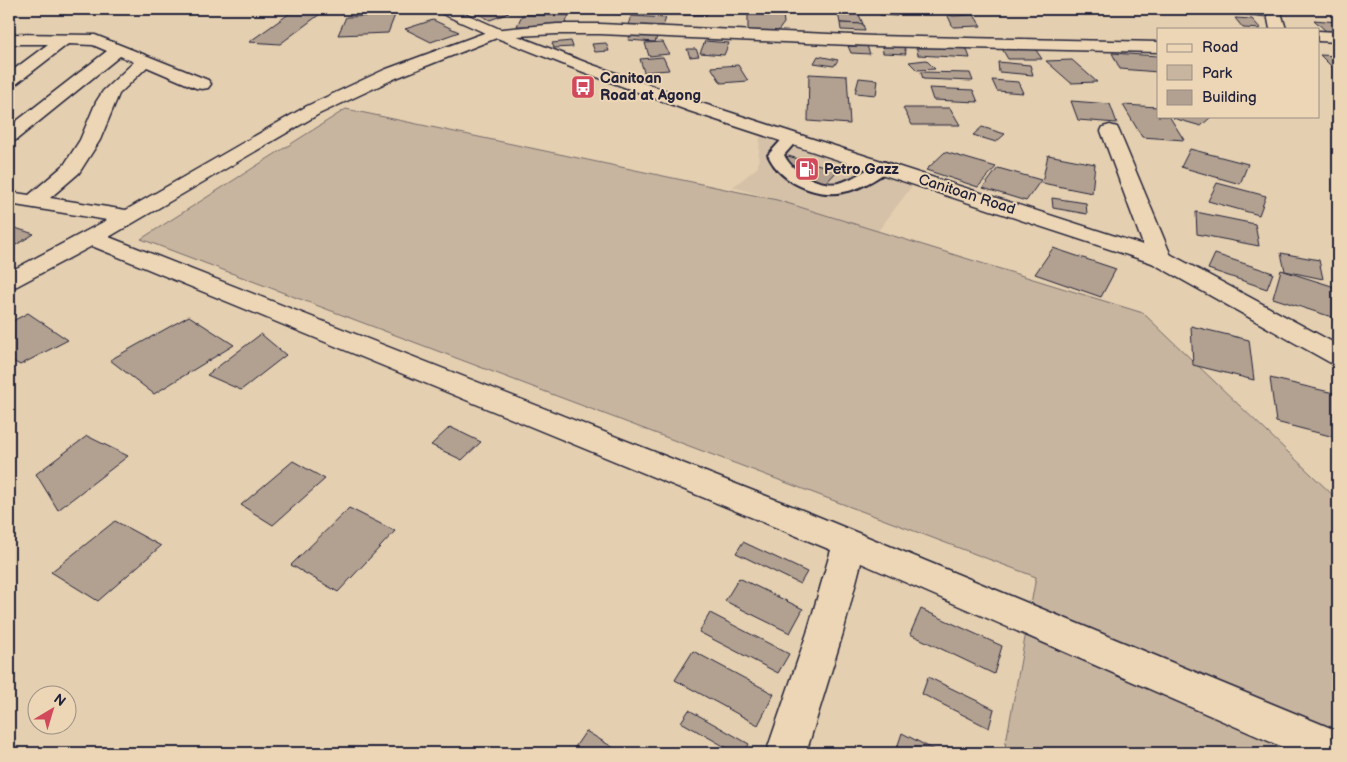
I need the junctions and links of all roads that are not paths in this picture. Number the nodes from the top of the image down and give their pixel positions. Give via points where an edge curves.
1 (443, 9) edge
2 (1273, 9) edge
3 (1278, 28) edge
4 (497, 33) junction
5 (1320, 36) edge
6 (1338, 37) edge
7 (65, 39) junction
8 (9, 40) edge
9 (1157, 47) edge
10 (118, 49) junction
11 (146, 60) junction
12 (9, 81) edge
13 (202, 84) dead end
14 (1110, 131) dead end
15 (9, 136) edge
16 (791, 138) junction
17 (884, 167) junction
18 (9, 198) edge
19 (32, 203) junction
20 (129, 217) junction
21 (89, 237) junction
22 (1160, 258) junction
23 (9, 281) edge
24 (1338, 356) edge
25 (849, 544) junction
26 (1338, 751) edge
27 (786, 753) edge

1 - 4 street, Canitoan Road
2 - 3 street
4 - 9 street via 600,29 874,41
4 - 16 street, Canitoan Road via 676,100
4 - 20 street via 390,74 312,110
5 - 6 street
7 - 8 street
7 - 10 street via 95,40
7 - 12 street
10 - 11 street
10 - 15 street
11 - 13 street
11 - 19 street via 112,91 90,140 72,169
14 - 22 street
16 - 17 street, Canitoan Road
16 - 17 lane via 776,155 782,167 812,184 833,189 848,186
17 - 22 street, Canitoan Road
18 - 19 street
19 - 20 street
20 - 21 street
21 - 23 street
21 - 25 street
22 - 24 street, Canitoan Road
25 - 26 street
25 - 27 street via 825,634

